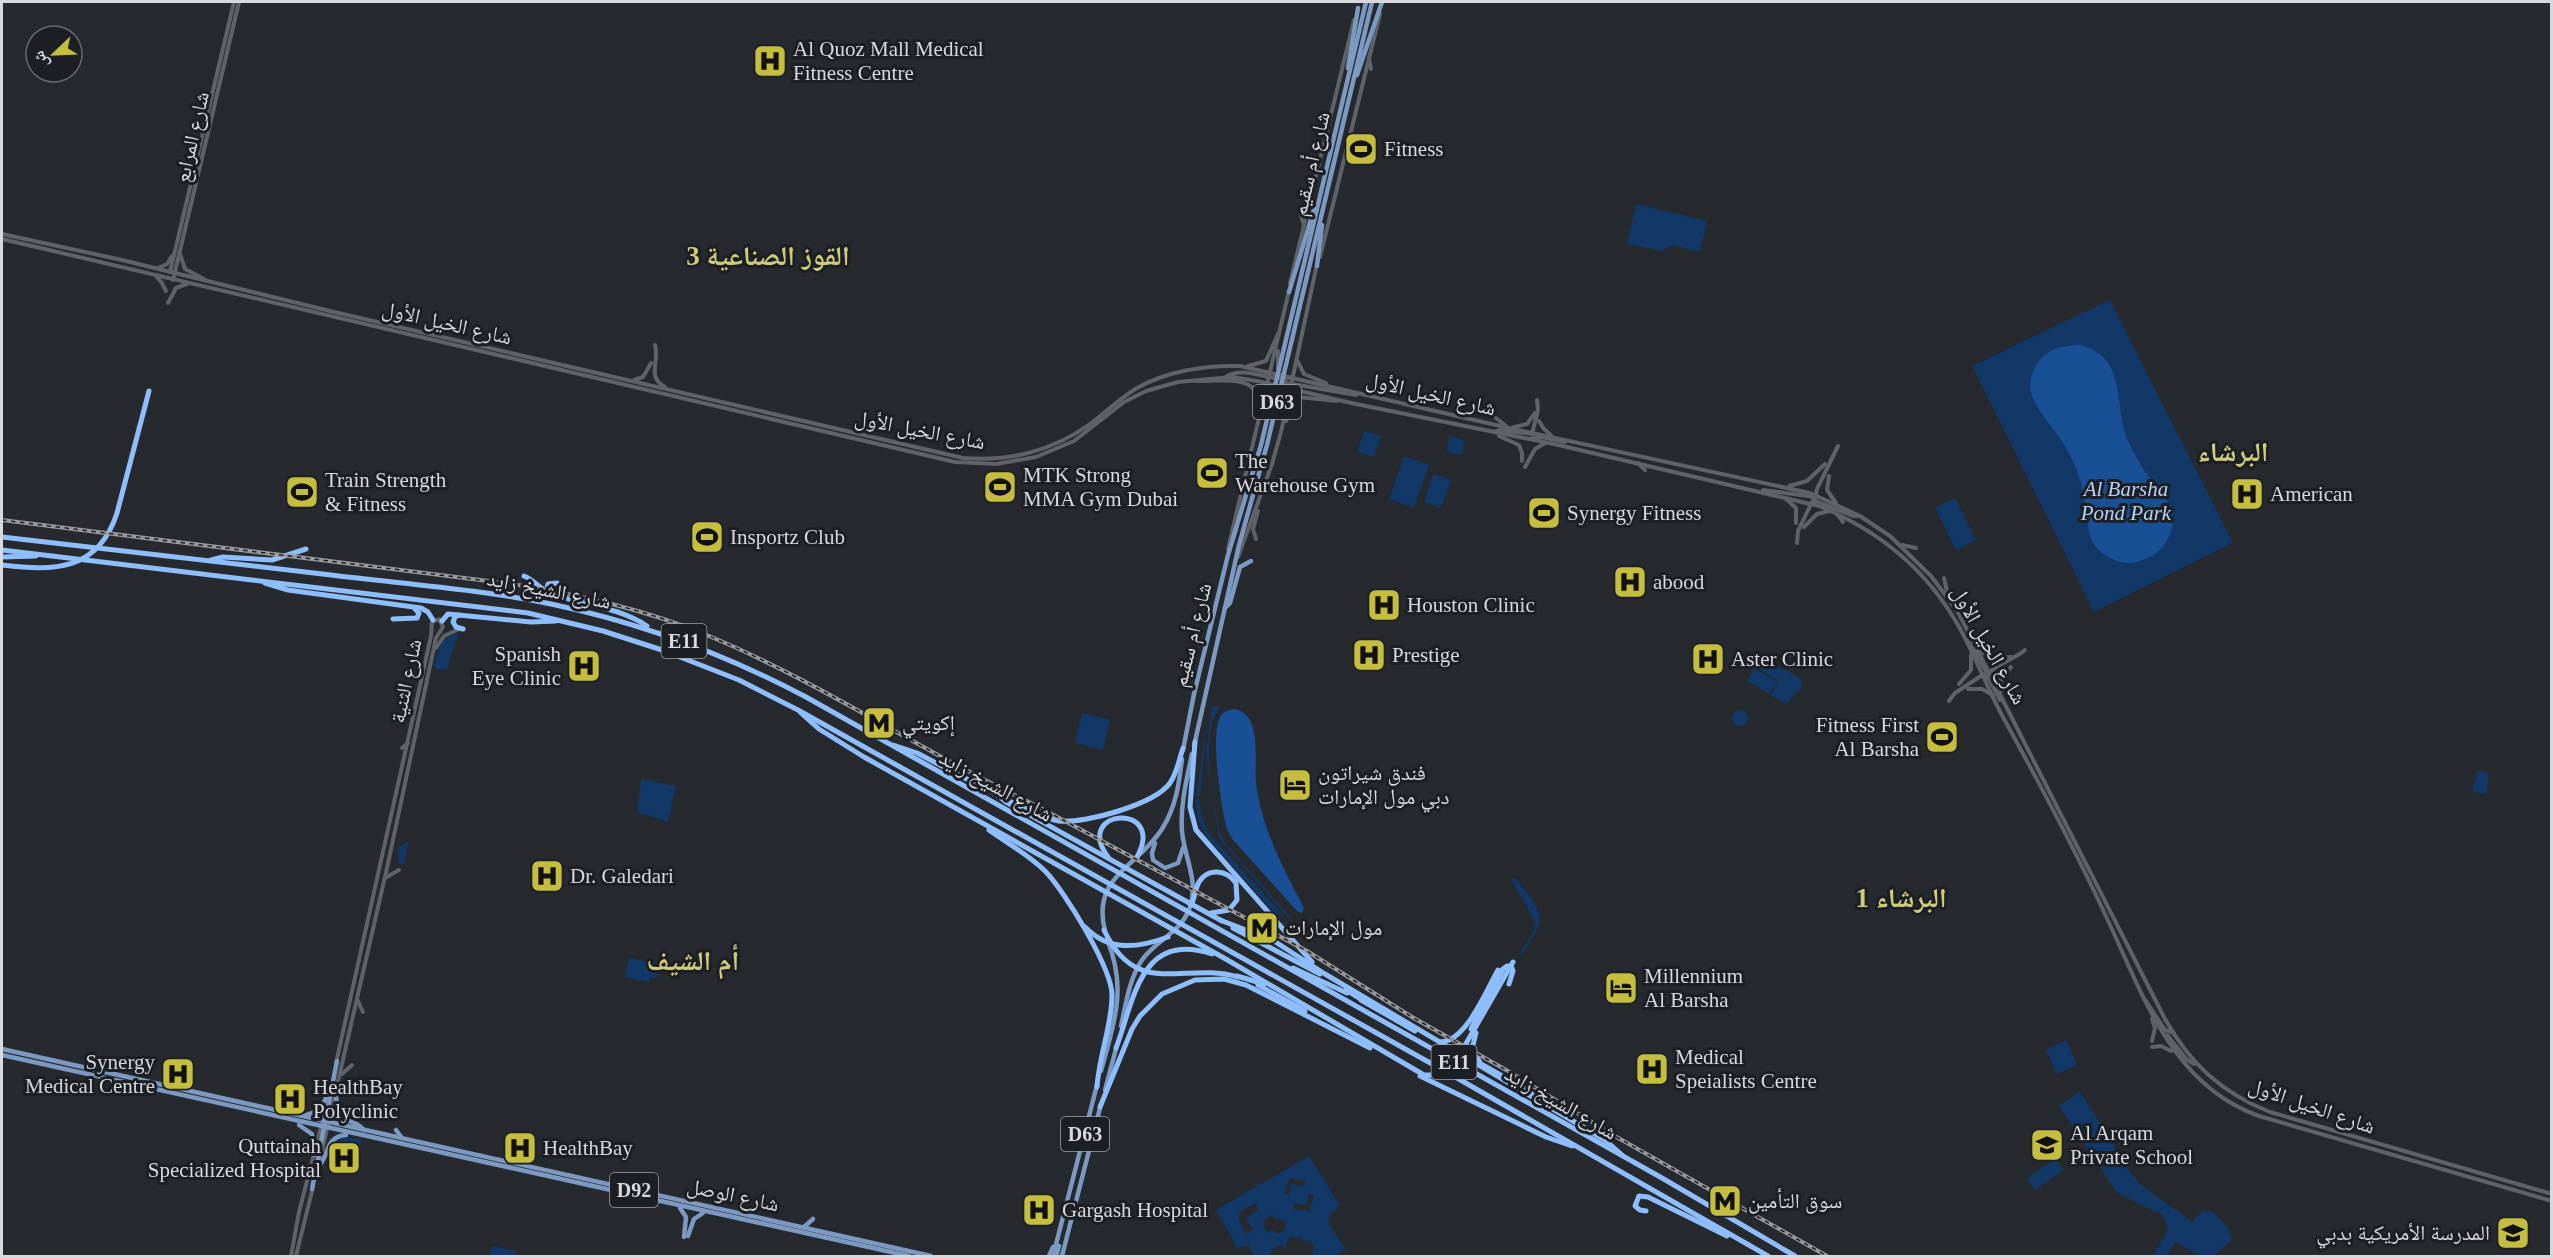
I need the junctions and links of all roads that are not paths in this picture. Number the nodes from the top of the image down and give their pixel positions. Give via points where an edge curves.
1 (234, 2) edge
2 (239, 2) edge
3 (1382, 2) edge
4 (1358, 4) edge
5 (1368, 4) edge
6 (1369, 54) junction
7 (1371, 69) dead end
8 (1348, 80) junction
9 (1354, 80) junction
10 (1320, 195) junction
11 (1301, 215) dead end
12 (1322, 216) junction
13 (1304, 226) junction
14 (2, 234) edge
15 (2, 239) edge
16 (180, 250) junction
17 (174, 253) junction
18 (1308, 260) junction
19 (1317, 266) junction
20 (156, 268) junction
21 (172, 273) junction
22 (153, 274) junction
23 (171, 279) junction
24 (207, 281) junction
25 (188, 284) junction
26 (166, 291) dead end
27 (1289, 292) junction
28 (168, 303) dead end
29 (1282, 322) junction
30 (1278, 343) junction
31 (656, 345) dead end
32 (1298, 356) junction
33 (651, 363) dead end
34 (1240, 366) junction
35 (1271, 371) junction
36 (1279, 373) junction
37 (1226, 377) junction
38 (1270, 377) junction
39 (1293, 377) junction
40 (1186, 380) junction
41 (631, 381) junction
42 (1268, 383) junction
43 (1286, 383) junction
44 (1329, 386) junction
45 (671, 390) junction
46 (149, 391) dead end
47 (1364, 395) junction
48 (1400, 396) dead end
49 (1392, 400) junction
50 (1537, 400) dead end
51 (1342, 401) junction
52 (1262, 410) junction
53 (1534, 413) dead end
54 (1496, 418) dead end
55 (1539, 421) dead end
56 (1510, 428) junction
57 (1281, 432) junction
58 (1493, 432) junction
59 (1532, 436) junction
60 (1552, 436) junction
61 (1571, 441) junction
62 (1548, 443) junction
63 (1838, 446) dead end
64 (1522, 461) dead end
65 (1638, 462) junction
66 (1825, 464) dead end
67 (1525, 467) dead end
68 (1645, 470) dead end
69 (1829, 476) dead end
70 (1698, 477) junction
71 (1688, 480) dead end
72 (1786, 486) junction
73 (1760, 491) junction
74 (1774, 494) junction
75 (1814, 498) junction
76 (1259, 500) junction
77 (1837, 504) junction
78 (1834, 512) junction
79 (1860, 516) junction
80 (1843, 522) dead end
81 (1796, 523) dead end
82 (1804, 527) dead end
83 (1260, 528) dead end
84 (1253, 531) junction
85 (2, 532) edge
86 (2, 537) edge
87 (11, 538) junction
88 (1257, 539) dead end
89 (1237, 541) junction
90 (1797, 543) dead end
91 (1900, 544) junction
92 (1916, 548) dead end
93 (306, 549) dead end
94 (2, 550) edge
95 (42, 555) junction
96 (1228, 555) junction
97 (2, 558) edge
98 (1237, 558) junction
99 (209, 560) junction
100 (1251, 561) dead end
101 (2, 565) edge
102 (524, 576) dead end
103 (1944, 578) dead end
104 (261, 581) junction
105 (557, 583) dead end
106 (546, 592) junction
107 (1948, 597) junction
108 (408, 607) junction
109 (1225, 608) junction
110 (459, 615) junction
111 (393, 618) dead end
112 (433, 620) junction
113 (442, 621) junction
114 (560, 621) junction
115 (463, 629) joint
116 (650, 629) junction
117 (1964, 637) junction
118 (1976, 644) junction
119 (1969, 646) junction
120 (2025, 650) dead end
121 (434, 652) junction
122 (2011, 657) dead end
123 (2011, 667) dead end
124 (1986, 673) junction
125 (1959, 684) dead end
126 (1968, 688) dead end
127 (1994, 696) junction
128 (2003, 700) junction
129 (1949, 701) dead end
130 (798, 710) junction
131 (2009, 711) junction
132 (408, 742) junction
133 (1195, 742) junction
134 (887, 744) junction
135 (402, 748) dead end
136 (1183, 748) junction
137 (396, 774) dead end
138 (399, 781) junction
139 (998, 795) junction
140 (2060, 810) junction
141 (2066, 812) dead end
142 (973, 818) junction
143 (388, 830) junction
144 (1158, 835) junction
145 (1183, 840) junction
146 (1137, 857) junction
147 (1109, 858) junction
148 (387, 868) junction
149 (399, 870) dead end
150 (385, 879) junction
151 (1191, 906) junction
152 (1206, 912) junction
153 (1078, 919) junction
154 (1220, 920) junction
155 (1104, 930) junction
156 (365, 937) junction
157 (1168, 937) junction
158 (367, 953) junction
159 (1224, 958) junction
160 (1513, 962) dead end
161 (1283, 966) junction
162 (1498, 970) dead end
163 (2146, 970) dead end
164 (2144, 977) junction
165 (1342, 984) junction
166 (1509, 984) dead end
167 (2144, 998) junction
168 (357, 999) junction
169 (1362, 1000) junction
170 (1491, 1001) junction
171 (2148, 1007) junction
172 (363, 1012) dead end
173 (1328, 1022) junction
174 (2174, 1034) junction
175 (2163, 1035) junction
176 (1116, 1048) junction
177 (2, 1049) edge
178 (2, 1056) edge
179 (1392, 1056) junction
180 (2176, 1056) junction
181 (337, 1061) junction
182 (352, 1065) dead end
183 (2196, 1065) junction
184 (341, 1075) junction
185 (1097, 1087) junction
186 (329, 1092) junction
187 (336, 1097) junction
188 (1537, 1101) junction
189 (1101, 1107) junction
190 (270, 1115) junction
191 (296, 1115) junction
192 (289, 1120) junction
193 (326, 1125) junction
194 (364, 1130) junction
195 (396, 1130) dead end
196 (377, 1133) junction
197 (353, 1135) junction
198 (2343, 1140) junction
199 (401, 1141) junction
200 (2366, 1141) junction
201 (446, 1142) dead end
202 (440, 1146) junction
203 (1579, 1147) junction
204 (398, 1150) dead end
205 (314, 1155) junction
206 (1625, 1158) junction
207 (320, 1166) junction
208 (312, 1189) junction
209 (2552, 1194) edge
210 (2552, 1201) edge
211 (678, 1206) junction
212 (690, 1209) junction
213 (729, 1211) junction
214 (1646, 1211) dead end
215 (705, 1212) junction
216 (804, 1227) junction
217 (812, 1229) junction
218 (795, 1230) junction
219 (818, 1230) junction
220 (288, 1241) dead end
221 (1745, 1244) junction
222 (873, 1248) junction
223 (292, 1249) junction
224 (923, 1250) dead end
225 (866, 1253) dead end
226 (930, 1256) edge
227 (291, 1257) edge
228 (296, 1257) edge
229 (909, 1257) edge
230 (1053, 1257) edge
231 (1062, 1257) edge
232 (1768, 1257) edge
233 (1795, 1257) edge

1 - 17 main road, شارع المرابع
2 - 16 main road, شارع المرابع
3 - 6 main road
3 - 9 main road
4 - 8 main road
4 - 13 main road
5 - 8 main road, شارع أم سقيم / D63
5 - 9 main road, شارع أم سقيم / D63
6 - 7 main road
6 - 19 main road
8 - 10 main road, شارع أم سقيم / D63
9 - 12 main road, شارع أم سقيم / D63
10 - 18 main road, شارع أم سقيم / D63
10 - 27 main road
11 - 13 main road
12 - 18 main road, شارع أم سقيم / D63
12 - 19 main road
13 - 27 main road
14 - 20 main road, شارع الخيل الأول
15 - 22 main road, شارع الخيل الأول
16 - 21 main road, شارع المرابع
16 - 24 main road via 185,269
17 - 20 main road via 166,264
17 - 21 main road, شارع المرابع
18 - 89 main road, شارع أم سقيم / D63
19 - 32 main road
20 - 21 main road, شارع الخيل الأول
21 - 23 main road, شارع المرابع
21 - 24 main road, شارع الخيل الأول
22 - 23 main road, شارع الخيل الأول
22 - 26 main road
23 - 25 main road, شارع الخيل الأول
24 - 41 main road, شارع الخيل الأول
25 - 28 main road via 176,288
25 - 40 main road, شارع الخيل الأول via 963,463 1004,463 1044,454 1081,436 1139,394
27 - 29 main road
29 - 30 main road
29 - 34 main road via 1268,360
30 - 35 main road
30 - 36 main road
31 - 45 main road via 655,378
32 - 39 main road
32 - 44 main road via 1304,374
33 - 41 main road via 644,377
34 - 35 main road, شارع الخيل الأول
34 - 45 main road, شارع الخيل الأول via 1198,368 1154,380 1121,398 1089,425 1061,441 1031,453 994,459 946,455
35 - 36 main road, شارع الخيل الأول
35 - 38 main road
35 - 43 main road
36 - 39 main road, شارع الخيل الأول
36 - 43 main road
37 - 38 main road via 1236,373
37 - 40 main road, شارع الخيل الأول
37 - 42 main road, شارع الخيل الأول
38 - 42 main road
38 - 43 main road
39 - 43 main road
39 - 43 main road
39 - 44 main road, شارع الخيل الأول
40 - 52 main road via 1248,383 1258,392
41 - 45 main road, شارع الخيل الأول
42 - 43 main road, شارع الخيل الأول
42 - 52 main road
43 - 47 main road
43 - 51 main road, شارع الخيل الأول
43 - 57 main road
44 - 47 main road, شارع الخيل الأول
46 - 101 highway via 108,534 93,551 63,567
47 - 49 main road, شارع الخيل الأول
48 - 49 main road
49 - 56 main road, شارع الخيل الأول
50 - 59 main road via 1539,410
51 - 57 main road via 1298,397
51 - 58 main road, شارع الخيل الأول
52 - 96 main road
53 - 56 main road via 1527,424
54 - 56 main road
55 - 60 main road
56 - 59 main road, شارع الخيل الأول
57 - 76 main road
58 - 59 main road, شارع الخيل الأول
58 - 64 main road via 1519,445
59 - 60 main road, شارع الخيل الأول
59 - 61 main road
59 - 62 main road, شارع الخيل الأول
60 - 61 main road, شارع الخيل الأول
61 - 72 main road, شارع الخيل الأول
62 - 65 main road, شارع الخيل الأول
62 - 67 main road via 1535,449
63 - 75 main road
65 - 68 main road
65 - 70 main road, شارع الخيل الأول
66 - 72 main road via 1807,481
69 - 77 main road via 1827,490
70 - 71 main road
70 - 73 main road, شارع الخيل الأول
72 - 75 main road, شارع الخيل الأول
73 - 74 main road, شارع الخيل الأول
73 - 75 main road via 1778,490
74 - 75 main road, شارع الخيل الأول via 1806,502
74 - 81 main road via 1794,505
75 - 77 main road, شارع الخيل الأول
75 - 78 main road, شارع الخيل الأول
75 - 79 main road
75 - 90 main road via 1798,531
76 - 84 main road
76 - 98 main road
77 - 79 main road, شارع الخيل الأول
78 - 80 main road
78 - 82 main road via 1817,514
78 - 117 main road, شارع الخيل الأول via 1872,533 1908,561 1938,596
79 - 91 main road, شارع الخيل الأول
83 - 84 main road
84 - 88 main road
85 - 87 highway
86 - 87 highway, شارع الشيخ زايد / E11
87 - 99 highway, شارع الشيخ زايد / E11
89 - 96 main road, شارع أم سقيم / D63
89 - 98 main road, شارع أم سقيم / D63
91 - 92 main road
91 - 107 main road, شارع الخيل الأول
93 - 99 highway via 272,560
94 - 95 highway, شارع الشيخ زايد / E11
95 - 97 highway
95 - 104 highway, شارع الشيخ زايد / E11
96 - 136 main road, شارع أم سقيم / D63
98 - 109 main road, شارع أم سقيم / D63
99 - 116 highway, شارع الشيخ زايد / E11 via 514,597
100 - 109 main road via 1240,567
102 - 106 highway
103 - 107 main road
104 - 108 highway via 284,590
104 - 114 highway, شارع الشيخ زايد / E11 via 495,608
105 - 106 highway via 548,584
106 - 116 highway via 610,610
107 - 118 main road, شارع الخيل الأول
108 - 111 highway via 418,610 418,617
108 - 112 highway via 424,609
109 - 133 main road, شارع أم سقيم / D63
110 - 113 highway via 447,614
110 - 114 highway
110 - 115 highway via 453,622
112 - 113 main road, شارع الثنية
112 - 132 main road, شارع الثنية
113 - 121 main road, شارع الثنية
114 - 130 highway, شارع الشيخ زايد / E11 via 672,653 739,680
115 - 121 main road via 446,634
116 - 134 highway, شارع الشيخ زايد / E11 via 770,678
117 - 119 main road, شارع الخيل الأول
117 - 124 main road
118 - 122 main road via 1991,658
118 - 124 main road, شارع الخيل الأول
119 - 124 main road, شارع الخيل الأول
119 - 125 main road via 1972,668
120 - 124 main road
121 - 148 main road, شارع الثنية
123 - 128 main road via 2001,679
124 - 127 main road, شارع الخيل الأول
124 - 128 main road, شارع الخيل الأول
124 - 129 main road via 1957,691
124 - 131 main road
126 - 127 main road via 1982,689
127 - 167 main road, شارع الخيل الأول
128 - 131 main road, شارع الخيل الأول
130 - 142 highway via 839,742
130 - 203 highway, شارع الشيخ زايد / E11
131 - 140 main road, شارع الخيل الأول
132 - 135 main road
132 - 138 main road, شارع الثنية
133 - 145 main road, شارع أم سقيم / D63 via 1182,808
133 - 165 highway via 1190,807 1196,830 1305,955
134 - 139 highway via 917,753
134 - 161 highway, شارع الشيخ زايد / E11
136 - 139 highway via 1173,778 1156,796 1141,804 1084,819 1051,819
136 - 144 main road, شارع أم سقيم / D63 via 1175,801
137 - 138 main road
138 - 143 main road, شارع الثنية
139 - 147 highway
140 - 141 main road
140 - 164 main road, شارع الخيل الأول
142 - 153 highway via 1042,868
142 - 159 highway
143 - 148 main road via 384,865
143 - 156 main road, شارع الثنية
144 - 145 main road via 1152,855 1156,864 1165,868 1180,861
144 - 146 main road, شارع أم سقيم / D63
145 - 151 main road, شارع أم سقيم / D63 via 1192,877
146 - 147 highway via 1143,842 1142,830 1134,821 1119,817 1106,824 1100,834 1101,846
146 - 155 main road, شارع أم سقيم / D63 via 1119,872 1107,891 1102,913
147 - 152 highway
148 - 150 main road, شارع الثنية
149 - 150 main road
150 - 158 main road, شارع الثنية
151 - 152 highway via 1200,881 1208,873 1223,872 1233,878 1238,889 1236,903 1229,910
151 - 157 main road, D63
152 - 154 highway
153 - 157 highway via 1093,935 1113,945 1134,947
153 - 185 highway via 1108,974 1112,992
154 - 165 highway via 1274,941
154 - 169 highway
155 - 173 highway via 1118,952 1142,970 1165,975 1200,972 1237,976
155 - 185 main road, شارع أم سقيم / D63 via 1118,972 1119,991
156 - 158 main road
156 - 181 main road, شارع الثنية
157 - 176 main road, D63 via 1141,961 1132,980
158 - 168 main road, شارع الثنية
159 - 173 highway
159 - 176 highway via 1187,950 1153,962 1138,981
160 - 170 highway
161 - 169 highway
161 - 206 highway, شارع الشيخ زايد / E11
162 - 169 highway via 1466,1027 1452,1040 1443,1042 1434,1041
163 - 164 main road
164 - 174 main road, شارع الخيل الأول
165 - 188 highway
166 - 179 highway via 1514,971 1511,966 1504,968 1453,1062 1445,1069 1435,1073 1424,1071
167 - 171 main road, شارع الخيل الأول
167 - 174 main road via 2165,1030
168 - 172 main road
168 - 184 main road, شارع الثنية
170 - 179 highway via 1455,1064 1444,1074 1424,1075
170 - 188 highway via 1474,1038 1473,1053 1481,1064 1529,1091
171 - 175 main road, شارع الخيل الأول
171 - 180 main road via 2154,1026 2152,1044 2167,1048
173 - 179 highway
173 - 189 highway via 1235,981 1206,979 1183,984 1158,997 1140,1016
173 - 203 highway via 1430,1082 1546,1137
174 - 183 main road, شارع الخيل الأول
175 - 180 main road, شارع الخيل الأول
175 - 183 main road
176 - 189 main road, D63
177 - 191 main road, شارع الوصل / D92
178 - 190 main road, شارع الوصل / D92
180 - 198 main road, شارع الخيل الأول via 2202,1083 2238,1108
181 - 186 main road, شارع الثنية
181 - 193 main road
182 - 184 main road
183 - 200 main road, شارع الخيل الأول via 2228,1092 2263,1110
184 - 187 main road, شارع الثنية
185 - 230 main road, شارع أم سقيم / D63
186 - 191 main road via 318,1113
186 - 193 main road, شارع الثنية
187 - 193 main road, شارع الثنية
187 - 194 main road via 342,1118
188 - 206 highway via 1605,1140
189 - 231 main road, D63
190 - 192 main road, شارع الوصل / D92
190 - 193 main road
191 - 193 main road, شارع الوصل / D92
192 - 193 main road, شارع الوصل / D92
192 - 205 main road via 310,1132
193 - 194 main road, شارع الوصل / D92
193 - 196 main road
193 - 197 main road, شارع الوصل / D92
193 - 205 main road, شارع الثنية
193 - 207 main road, شارع الثنية
193 - 208 main road
194 - 196 main road, شارع الوصل / D92
195 - 199 main road
196 - 199 main road, شارع الوصل / D92
197 - 199 main road, شارع الوصل / D92
197 - 207 main road via 331,1140
198 - 200 main road via 2345,1137
198 - 210 main road, شارع الخيل الأول
199 - 202 main road, شارع الوصل / D92
199 - 204 main road
199 - 211 main road, شارع الوصل / D92 via 548,1179
200 - 209 main road, شارع الخيل الأول
201 - 202 main road
202 - 213 main road, شارع الوصل / D92
203 - 221 highway, شارع الشيخ زايد / E11
205 - 223 main road, شارع الثنية
206 - 233 highway, شارع الشيخ زايد / E11
207 - 208 main road, شارع الثنية
208 - 228 main road, شارع الثنية
211 - 212 main road, شارع الوصل / D92
211 - 215 main road via 686,1216 686,1236 694,1218
212 - 213 main road
212 - 215 main road, شارع الوصل / D92
213 - 216 main road, شارع الوصل / D92
214 - 221 highway via 1635,1206 1639,1196
215 - 218 main road, شارع الوصل / D92
216 - 217 main road, شارع الوصل / D92
216 - 219 main road via 813,1220
217 - 218 main road
217 - 219 main road, شارع الوصل / D92
218 - 222 main road, شارع الوصل / D92
219 - 226 main road, شارع الوصل / D92
220 - 223 main road
221 - 232 highway, شارع الشيخ زايد / E11
222 - 225 main road
222 - 229 main road, شارع الوصل / D92
223 - 227 main road, شارع الثنية
224 - 226 main road

